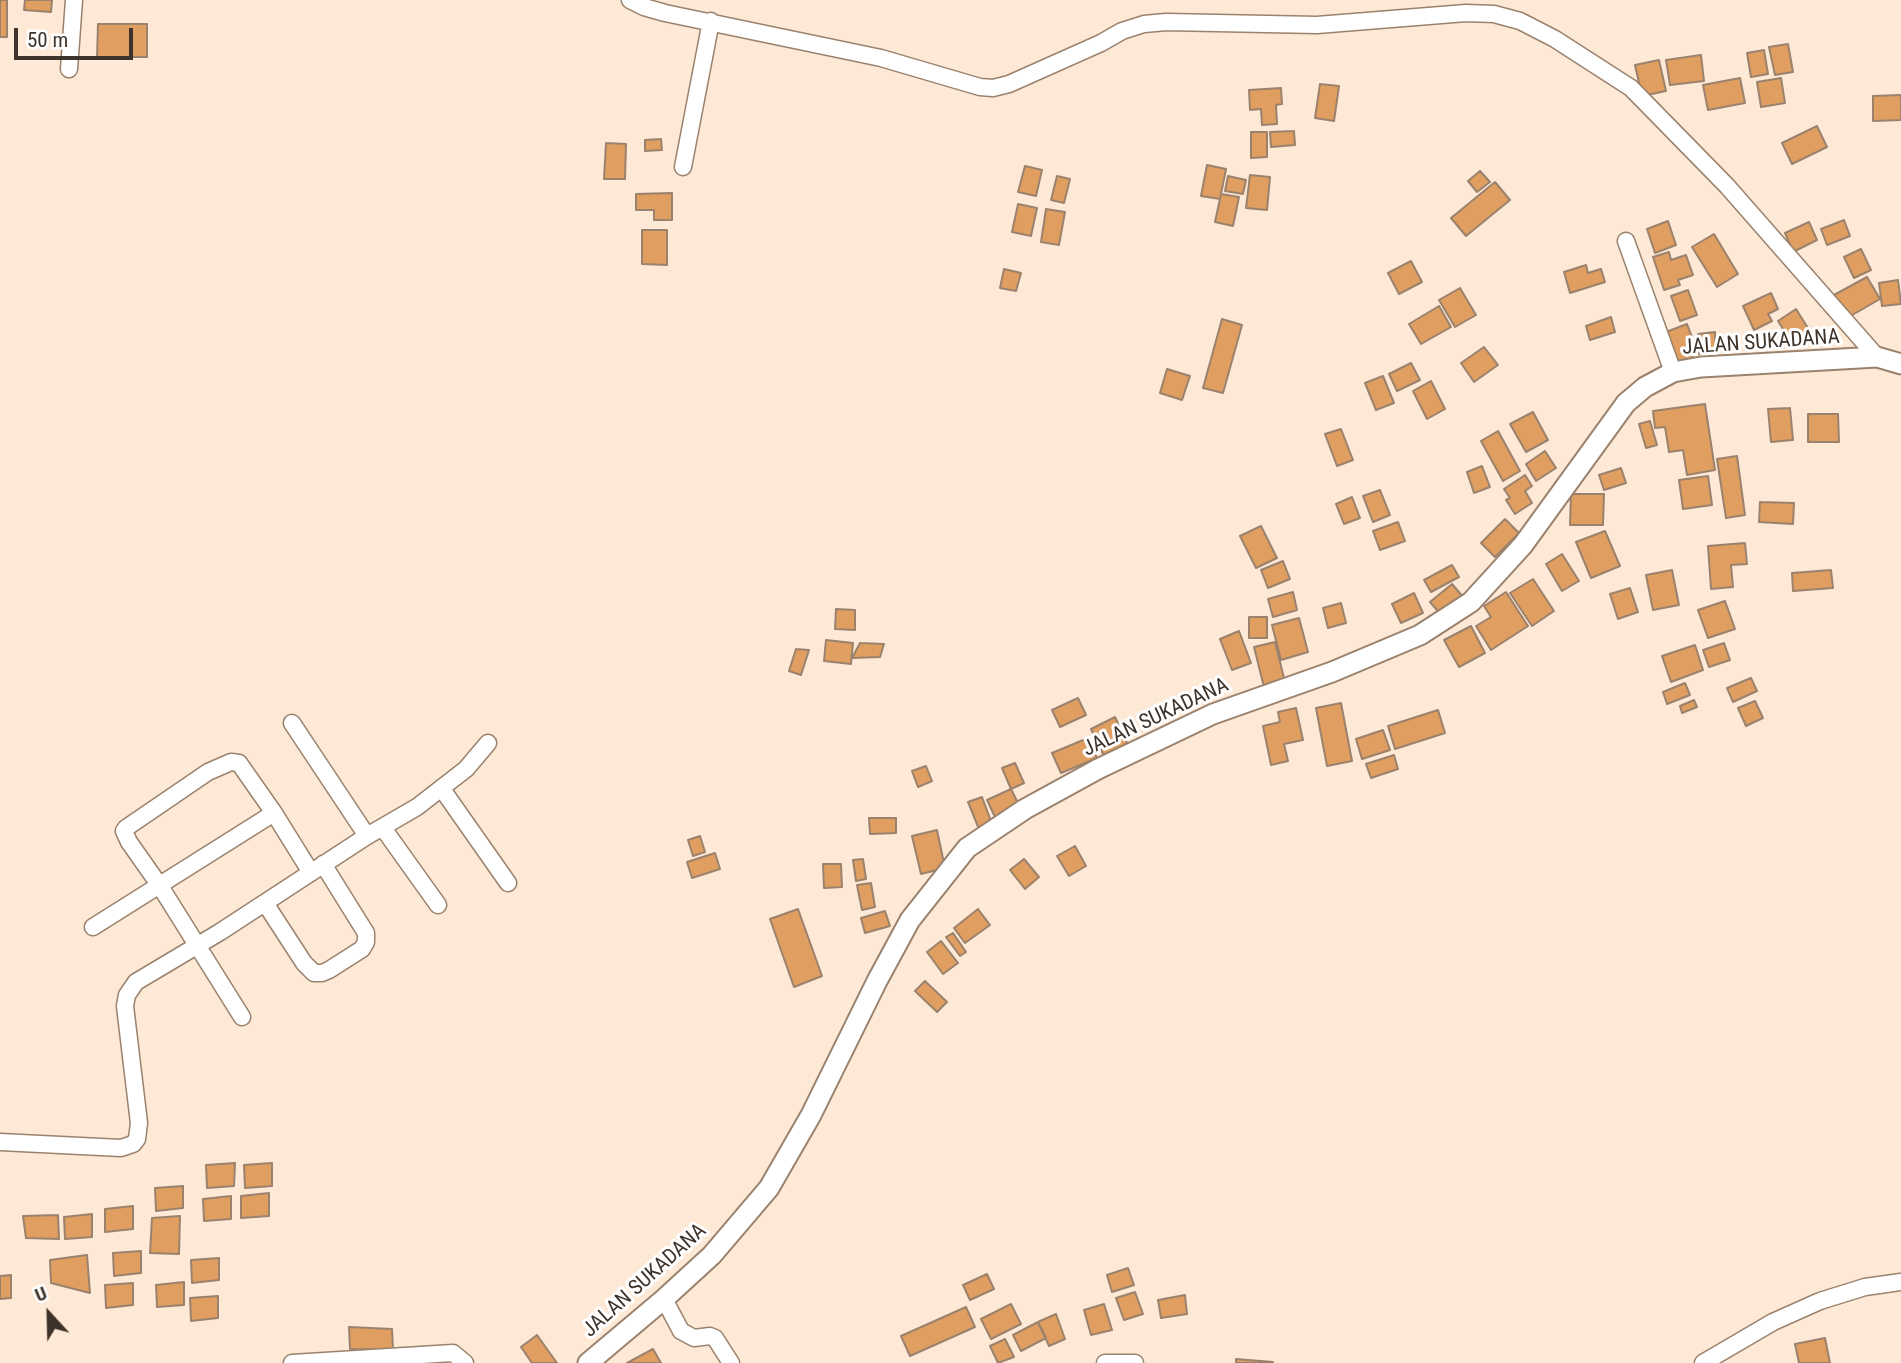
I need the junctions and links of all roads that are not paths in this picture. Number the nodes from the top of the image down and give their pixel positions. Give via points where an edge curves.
1 (74, 0) edge
2 (629, 0) edge
3 (711, 21) junction
4 (69, 69) dead end
5 (683, 167) dead end
6 (1626, 241) dead end
7 (1877, 357) junction
8 (1901, 364) edge
9 (1673, 372) junction
10 (292, 723) dead end
11 (488, 743) dead end
12 (442, 789) junction
13 (274, 813) junction
14 (383, 828) junction
15 (367, 836) junction
16 (317, 868) junction
17 (508, 883) dead end
18 (160, 886) junction
19 (265, 903) junction
20 (438, 905) dead end
21 (93, 927) dead end
22 (198, 945) junction
23 (242, 1017) dead end
24 (0, 1142) edge
25 (1901, 1282) edge
26 (664, 1300) junction
27 (292, 1363) edge
28 (465, 1363) edge
29 (588, 1363) edge
30 (731, 1363) edge
31 (1105, 1363) edge
32 (1135, 1363) edge
33 (1703, 1363) edge

1 - 4 street
2 - 3 street via 665,13
3 - 5 street
3 - 7 street via 993,88 1144,24 1317,25 1494,13 1555,39 1631,88 1727,186
6 - 9 street
7 - 8 main road, JALAN SUKADANA
7 - 9 main road, JALAN SUKADANA
9 - 26 main road, JALAN SUKADANA via 1626,404 1523,545 1471,602 1420,635 1213,713 1098,769 967,848 910,920 769,1188 712,1255
10 - 15 street
11 - 12 street
12 - 14 street
12 - 17 street
13 - 16 street
13 - 18 street
13 - 18 street via 239,763 208,772 124,831
14 - 15 street
14 - 20 street
15 - 16 street
16 - 19 street
16 - 19 street via 366,933 362,949 329,970 314,973
18 - 21 street
18 - 22 street
19 - 22 street
22 - 23 street
22 - 24 street via 136,982 127,995 138,1123 133,1144 121,1148
25 - 33 street via 1819,1301
26 - 29 main road, JALAN SUKADANA
26 - 30 street via 681,1331 694,1338 715,1338
27 - 28 street via 453,1353
31 - 32 street

